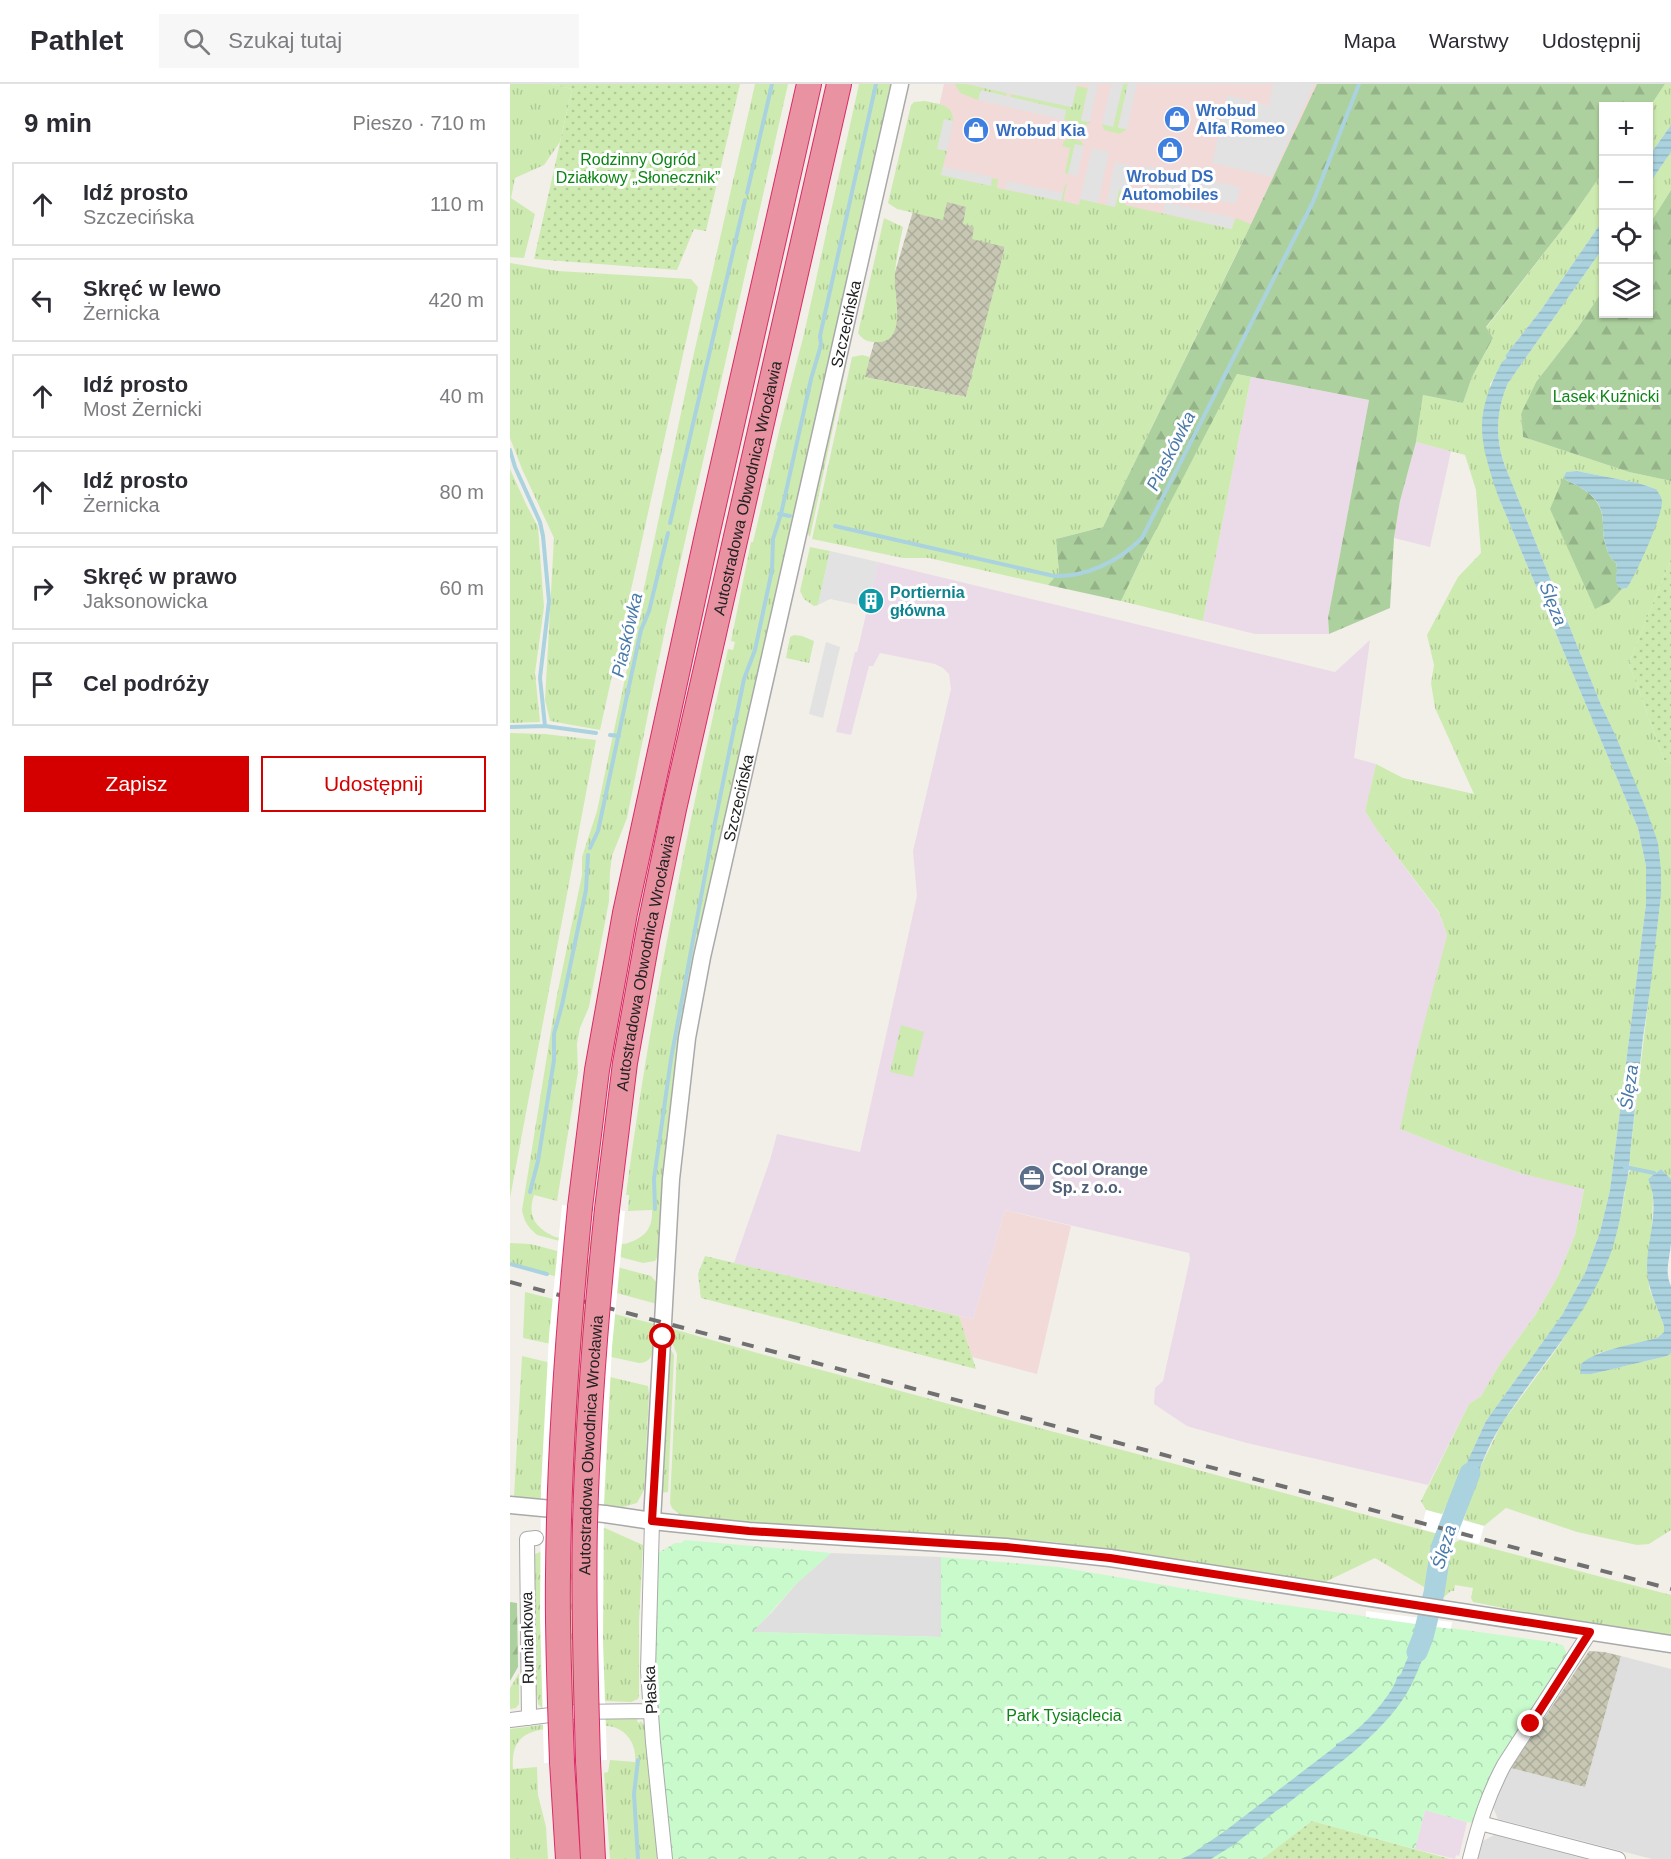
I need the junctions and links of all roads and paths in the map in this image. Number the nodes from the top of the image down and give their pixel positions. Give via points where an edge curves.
1 (810, 84) edge
2 (838, 84) edge
3 (900, 84) edge
4 (510, 1505) edge
5 (652, 1521) junction
6 (532, 1539) dead end
7 (1590, 1632) junction
8 (1671, 1644) edge
9 (650, 1711) junction
10 (529, 1718) junction
11 (510, 1720) edge
12 (1480, 1823) junction
13 (568, 1859) edge
14 (593, 1859) edge
15 (665, 1859) edge
16 (1470, 1859) edge
17 (1618, 1859) edge

1 - 13 highway, Autostradowa Obwodnica Wrocławia, bridge via 702,557 628,902 597,1070 565,1368 559,1525 558,1642
2 - 14 highway, Autostradowa Obwodnica Wrocławia, bridge via 655,901 626,1063 593,1366 585,1525
3 - 5 street, Szczecińska via 689,1027 671,1179
4 - 5 street
5 - 7 street via 1055,1551
5 - 9 street, Płaska
6 - 10 street, Rumiankowa
7 - 8 street
7 - 12 street via 1504,1765
9 - 10 street
9 - 15 street, Płaska
10 - 11 street
12 - 16 street
12 - 17 street

